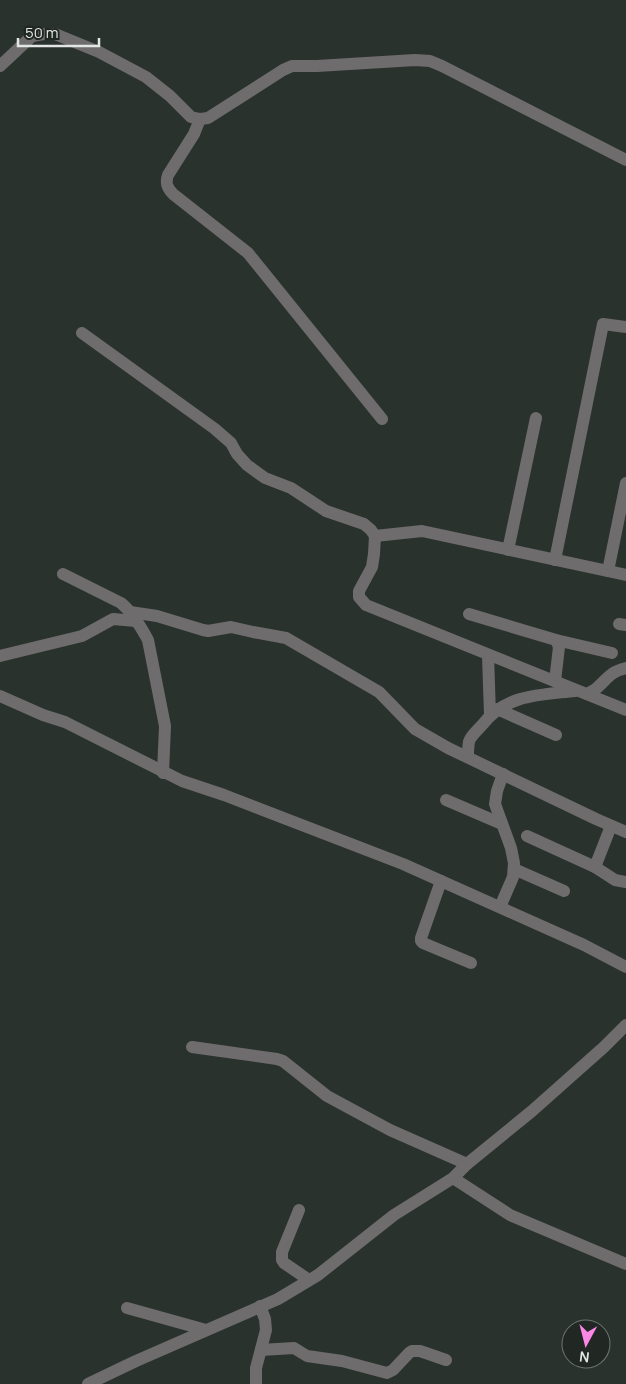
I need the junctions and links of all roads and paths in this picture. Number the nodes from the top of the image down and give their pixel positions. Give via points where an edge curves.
1 (0, 66) edge
2 (200, 119) junction
3 (626, 160) edge
4 (626, 327) edge
5 (82, 333) dead end
6 (536, 418) dead end
7 (382, 419) dead end
8 (626, 483) edge
9 (375, 536) junction
10 (508, 550) junction
11 (555, 560) junction
12 (608, 572) junction
13 (63, 574) dead end
14 (626, 575) edge
15 (469, 614) dead end
16 (133, 617) junction
17 (556, 640) junction
18 (612, 653) dead end
19 (488, 655) junction
20 (0, 656) edge
21 (626, 668) edge
22 (605, 679) junction
23 (554, 682) junction
24 (582, 693) junction
25 (0, 696) edge
26 (610, 704) junction
27 (626, 710) edge
28 (493, 712) junction
29 (556, 735) dead end
30 (469, 741) junction
31 (448, 748) junction
32 (468, 757) junction
33 (164, 773) junction
34 (503, 774) junction
35 (446, 800) dead end
36 (502, 824) junction
37 (611, 826) junction
38 (626, 832) edge
39 (527, 836) dead end
40 (595, 867) junction
41 (514, 869) junction
42 (441, 881) junction
43 (626, 882) edge
44 (564, 891) dead end
45 (500, 907) junction
46 (471, 963) dead end
47 (626, 967) edge
48 (626, 1025) edge
49 (192, 1047) dead end
50 (466, 1164) junction
51 (453, 1178) junction
52 (299, 1210) dead end
53 (626, 1264) edge
54 (309, 1280) junction
55 (260, 1306) junction
56 (127, 1308) dead end
57 (206, 1330) junction
58 (261, 1350) junction
59 (446, 1360) dead end
60 (88, 1384) edge
61 (256, 1384) edge

1 - 2 street via 32,36 56,34 146,77 191,117
2 - 3 street via 208,118 292,66 430,61
2 - 7 street via 168,175 168,187 248,253
4 - 11 street via 603,324
5 - 9 street via 215,429 247,465 265,478 291,488 326,511 364,524
6 - 10 street
8 - 12 street
9 - 10 street via 422,531
9 - 19 street via 372,567 359,591 361,601
10 - 11 street
11 - 12 street
12 - 14 street
13 - 16 street via 121,603
15 - 17 street
16 - 20 street via 114,619 82,636
16 - 31 street via 161,616 203,630 231,626 286,638 379,692 415,729
16 - 33 street via 148,640 165,726
17 - 18 street
17 - 23 street via 559,647
19 - 23 street
19 - 28 street
21 - 22 street
22 - 24 street via 598,687
22 - 26 street
23 - 24 street
24 - 26 street
24 - 28 street via 533,696 515,700
25 - 33 street via 65,722
26 - 27 street
28 - 29 street
28 - 30 street
30 - 31 street
30 - 32 street
31 - 32 street
32 - 34 street
33 - 42 street
34 - 36 street via 496,804
34 - 37 street
35 - 36 street
36 - 41 street via 511,848
37 - 38 street
37 - 40 street
39 - 40 street
40 - 43 street via 615,880
41 - 44 street
41 - 45 street
42 - 45 street
42 - 46 street via 421,941
45 - 47 street
48 - 50 street via 532,1112
49 - 50 street via 283,1061 327,1096 390,1130
50 - 51 street
51 - 53 street via 510,1215
51 - 54 street via 394,1215
52 - 54 street via 282,1252 282,1260
54 - 55 street
55 - 57 street
55 - 58 street via 266,1325
56 - 57 street
57 - 60 street
58 - 59 street via 294,1348 306,1356 388,1373 412,1352 420,1351
58 - 61 street

